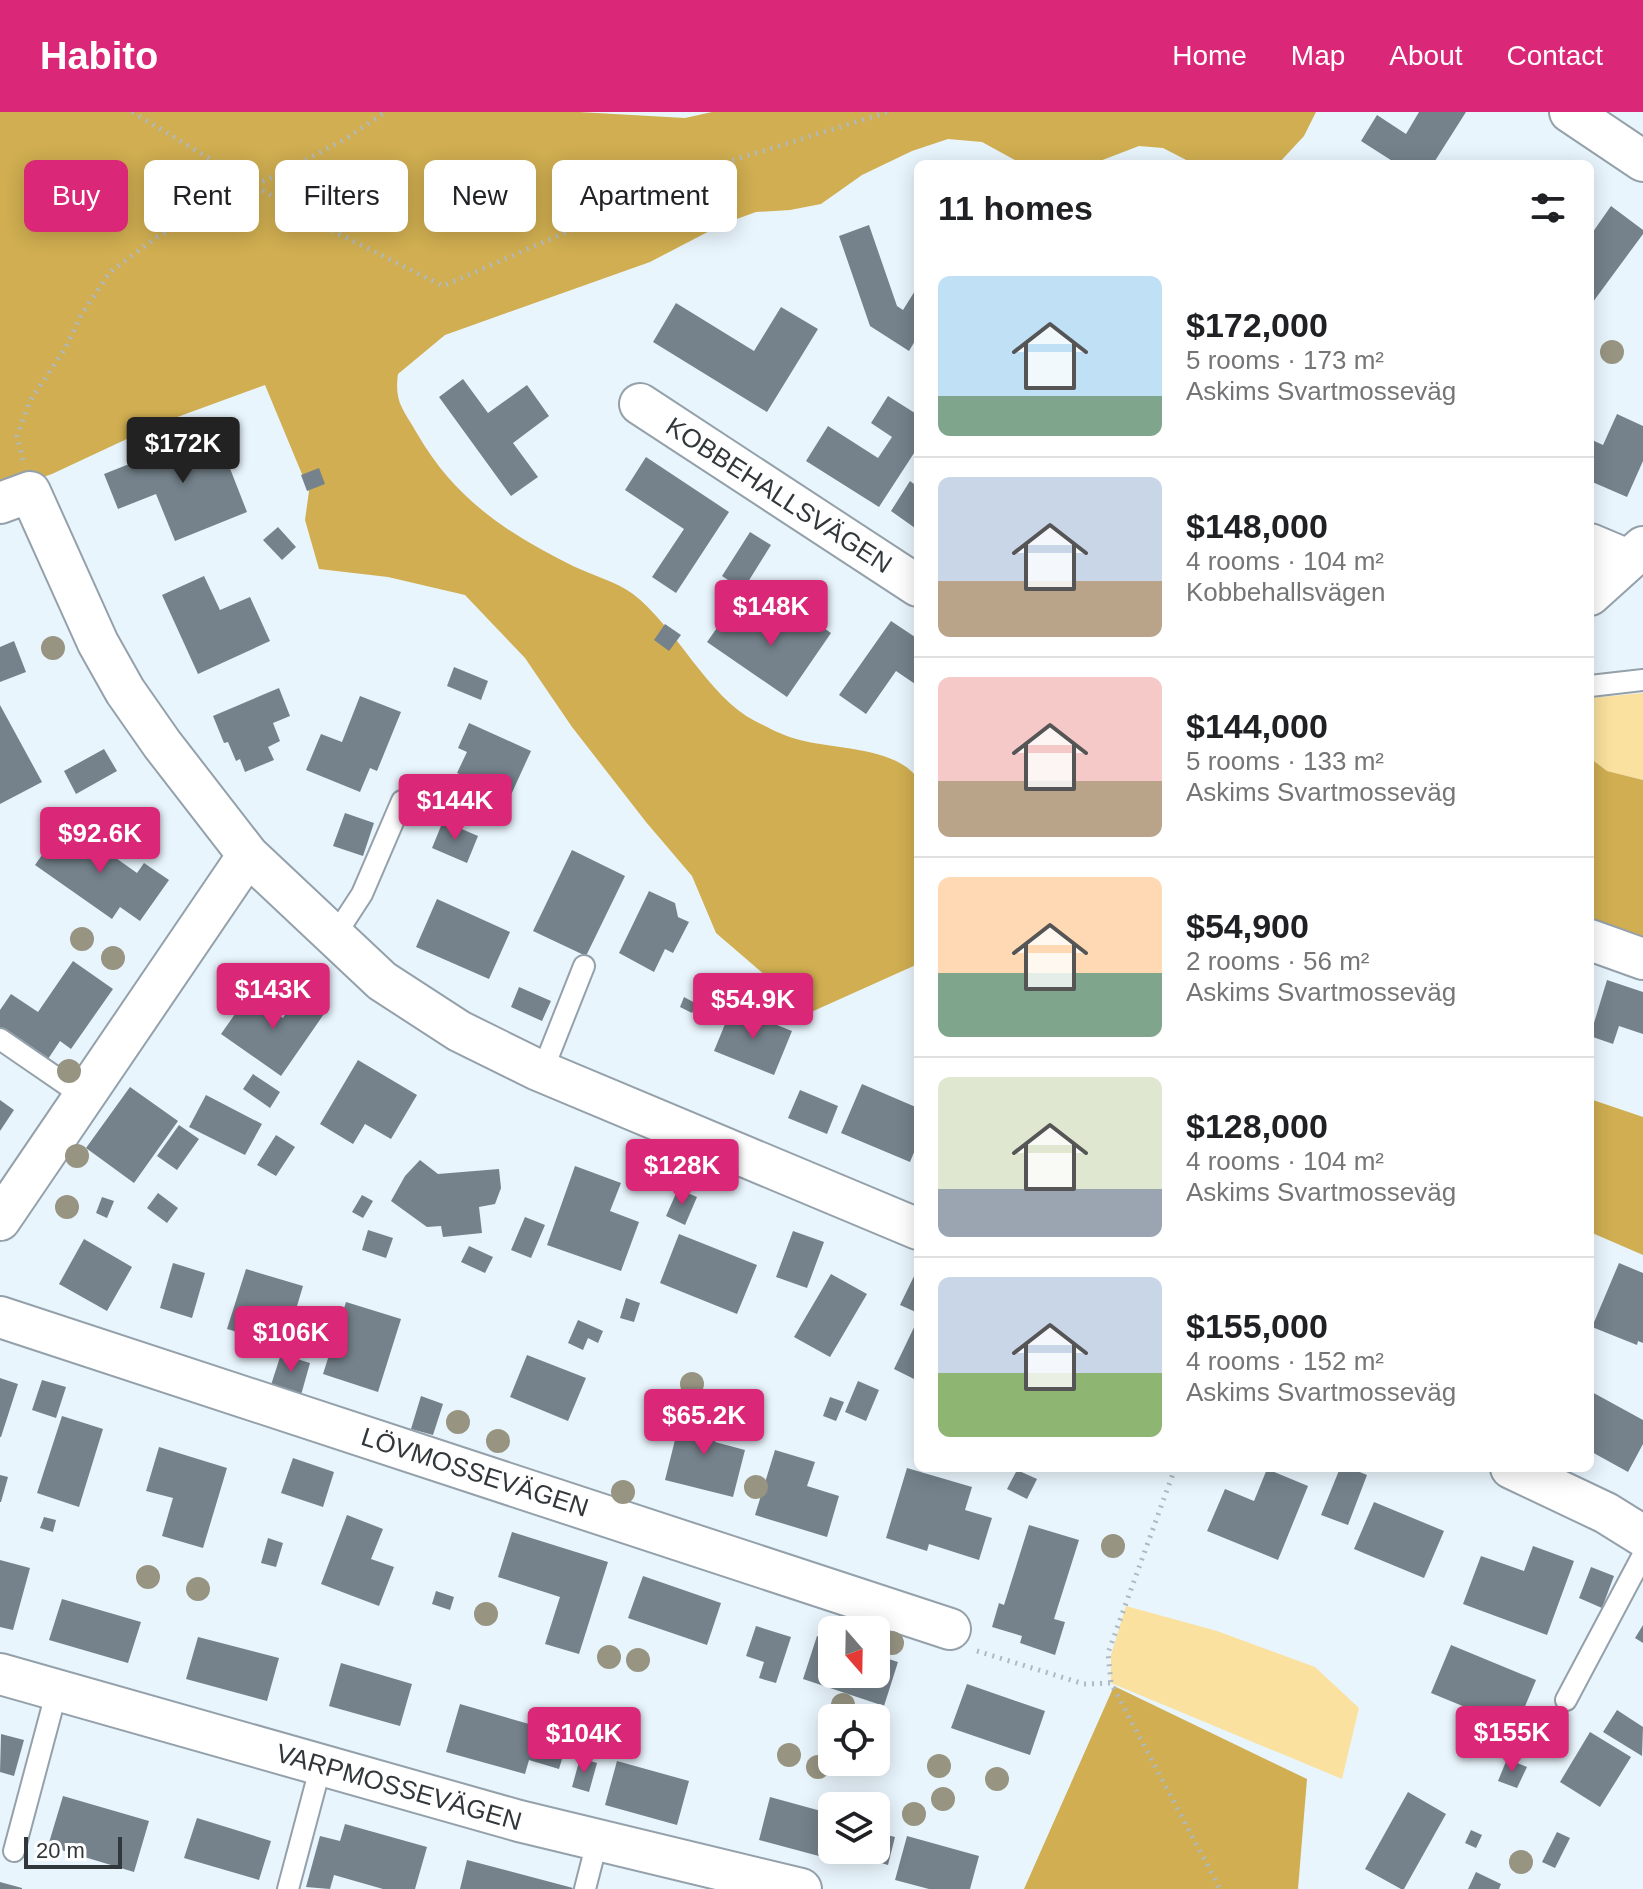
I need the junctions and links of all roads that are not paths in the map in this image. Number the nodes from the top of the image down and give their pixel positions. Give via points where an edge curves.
1 (1570, 112) edge
2 (1643, 161) edge
3 (640, 404) dead end
4 (15, 498) edge
5 (1594, 545) edge
6 (1635, 553) edge
7 (914, 583) edge
8 (1594, 591) edge
9 (1643, 680) edge
10 (1594, 686) edge
11 (402, 801) dead end
12 (248, 855) junction
13 (334, 937) junction
14 (1594, 941) edge
15 (1643, 959) edge
16 (584, 966) dead end
17 (0, 1039) edge
18 (542, 1072) junction
19 (83, 1096) junction
20 (0, 1220) edge
21 (914, 1227) edge
22 (0, 1317) edge
23 (1519, 1472) edge
24 (1643, 1536) edge
25 (1643, 1555) edge
26 (950, 1629) road end
27 (0, 1674) edge
28 (57, 1690) junction
29 (1566, 1700) dead end
30 (321, 1765) junction
31 (597, 1842) junction
32 (14, 1851) dead end
33 (288, 1889) edge
34 (585, 1889) edge
35 (801, 1889) edge

1 - 2 street
3 - 7 street, KOBBEHALLSVÄGEN
4 - 12 street via 125,691
5 - 6 street
6 - 8 street
9 - 10 lane
11 - 13 lane via 362,894
12 - 13 street
12 - 19 street
13 - 18 street via 418,1005
14 - 15 street
16 - 18 lane
17 - 19 lane
18 - 21 street
19 - 20 street
22 - 26 street, LÖVMOSSEVÄGEN
23 - 24 street
25 - 29 lane
27 - 28 street, VARPMOSSEVÄGEN
28 - 30 street, VARPMOSSEVÄGEN
28 - 32 lane
30 - 31 street, VARPMOSSEVÄGEN
30 - 33 lane
31 - 34 lane
31 - 35 street, VARPMOSSEVÄGEN

